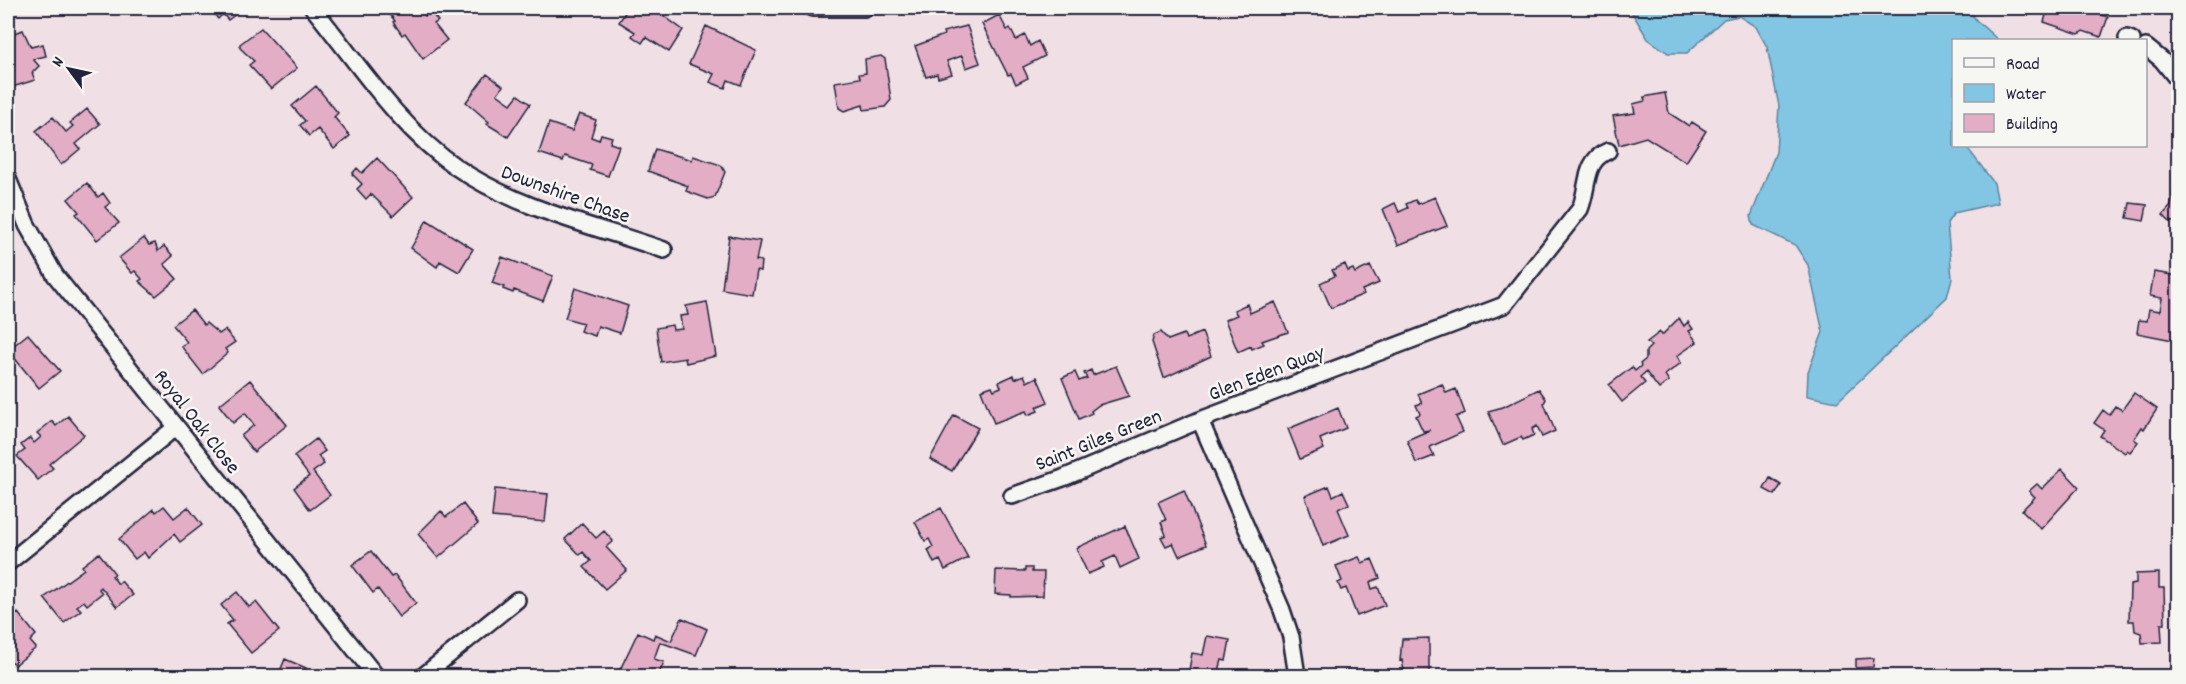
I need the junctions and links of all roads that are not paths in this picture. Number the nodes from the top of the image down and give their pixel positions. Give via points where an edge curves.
1 (313, 8) edge
2 (812, 8) edge
3 (865, 8) edge
4 (2147, 49) edge
5 (2178, 80) edge
6 (1608, 151) dead end
7 (8, 179) edge
8 (13, 213) edge
9 (664, 250) dead end
10 (1200, 420) junction
11 (176, 427) junction
12 (1012, 496) dead end
13 (8, 562) edge
14 (517, 600) dead end
15 (376, 676) edge
16 (423, 676) edge
17 (1297, 676) edge

1 - 9 street, Downshire Chase via 404,120 455,167 515,199
2 - 3 street
4 - 5 street
6 - 10 street, Glen Eden Quay via 1590,166 1580,209 1504,305
7 - 8 street, Royal Oak Close
8 - 11 street, Royal Oak Close via 55,275
10 - 12 street, Saint Giles Green
10 - 17 street, Glen Eden Quay via 1282,610 1292,637
11 - 13 street
11 - 15 street, Royal Oak Close
14 - 16 street

